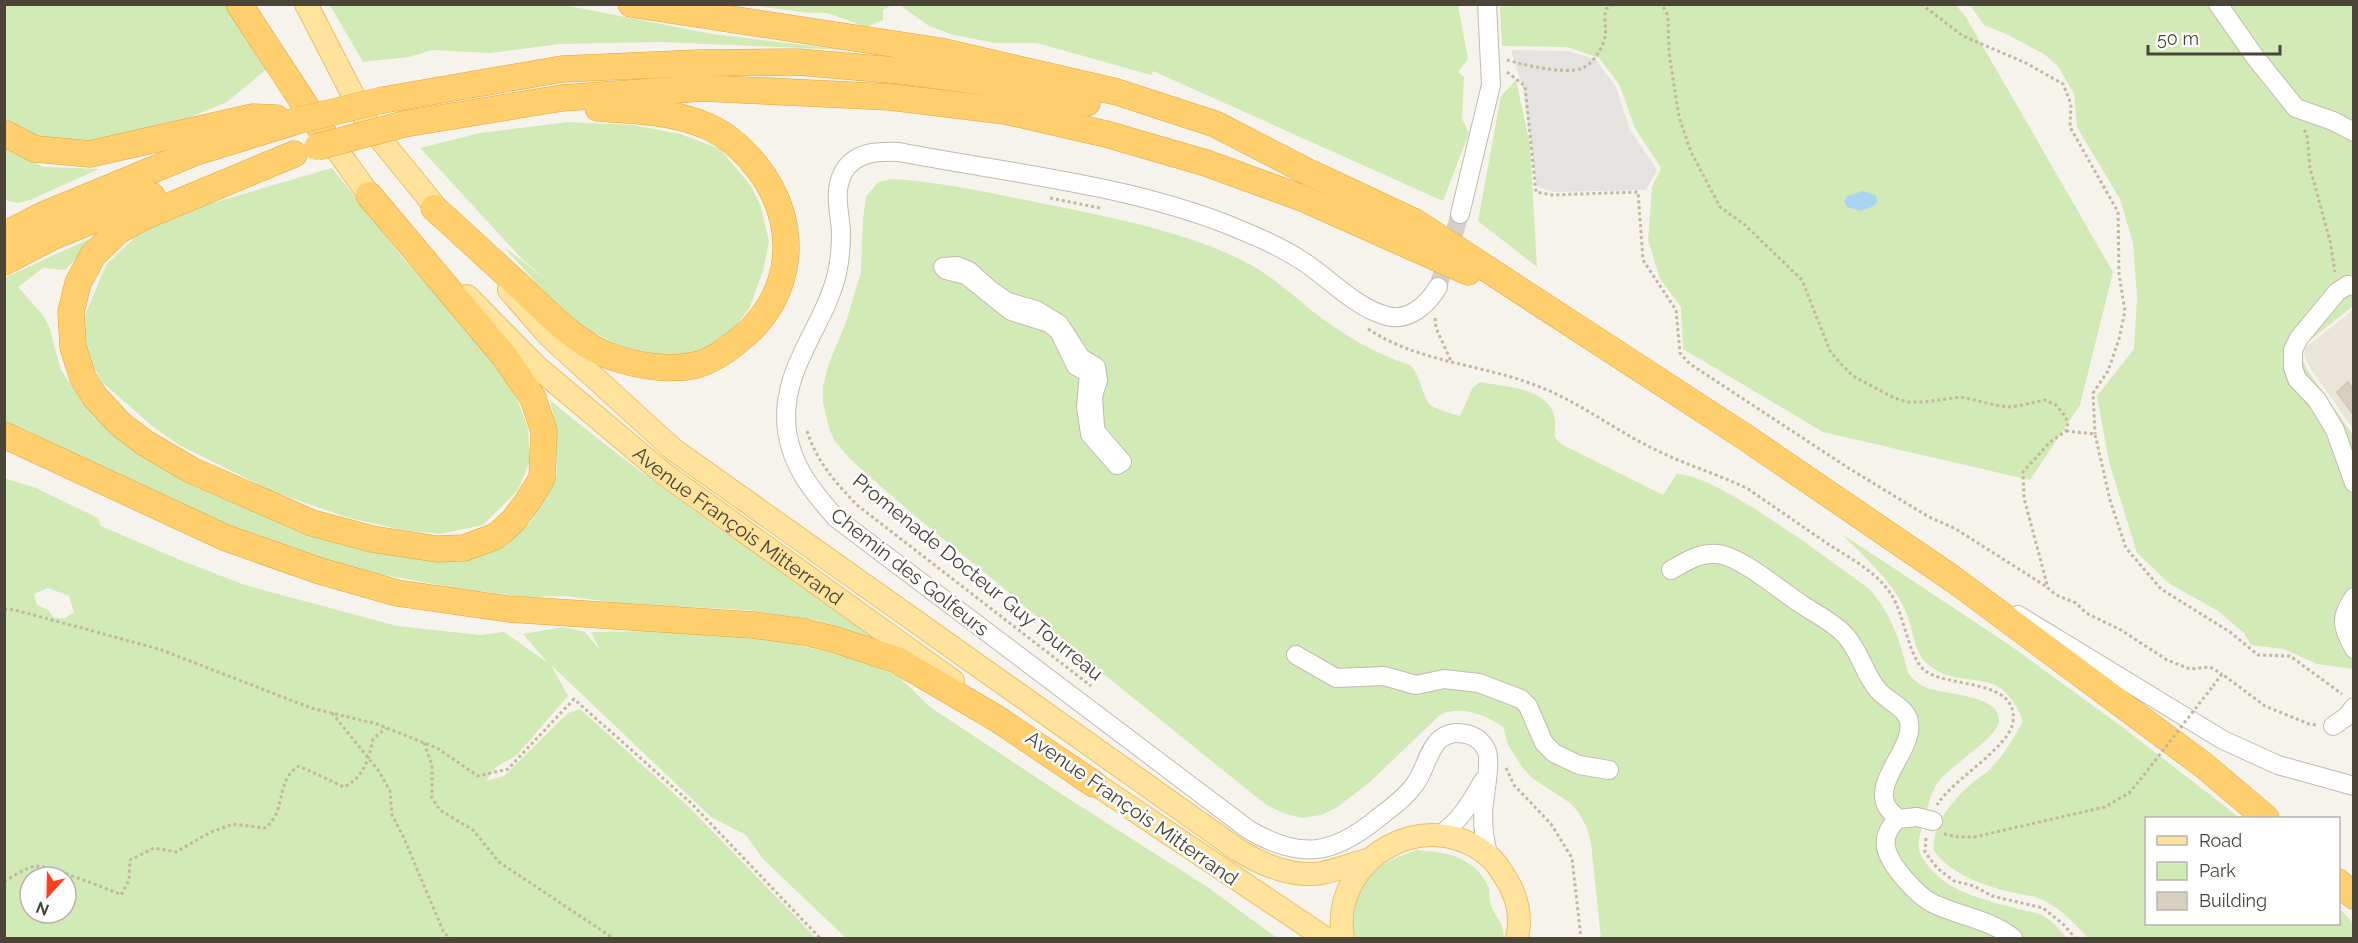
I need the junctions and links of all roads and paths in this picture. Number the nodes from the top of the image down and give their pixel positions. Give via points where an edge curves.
1 (239, 4) edge
2 (253, 4) edge
3 (306, 4) edge
4 (631, 4) edge
5 (1487, 4) edge
6 (1614, 4) edge
7 (1658, 4) edge
8 (1921, 4) edge
9 (2218, 4) edge
10 (1665, 6) edge
11 (1490, 59) junction
12 (448, 116) junction
13 (300, 120) junction
14 (2301, 126) dead end
15 (2354, 132) edge
16 (4, 133) edge
17 (312, 145) junction
18 (1308, 172) junction
19 (369, 195) junction
20 (1043, 197) dead end
21 (435, 208) junction
22 (1101, 208) dead end
23 (1460, 214) tunnel mouth
24 (4, 235) edge
25 (4, 262) edge
26 (1438, 287) joint
27 (2345, 289) edge
28 (1542, 306) junction
29 (1361, 324) dead end
30 (1451, 361) junction
31 (806, 429) dead end
32 (2067, 431) junction
33 (2095, 434) dead end
34 (4, 435) edge
35 (1117, 465) joint
36 (2354, 483) edge
37 (1671, 570) dead end
38 (1953, 579) junction
39 (2048, 588) junction
40 (2354, 597) edge
41 (4, 609) edge
42 (2354, 649) edge
43 (1296, 655) dead end
44 (2222, 674) junction
45 (1099, 692) dead end
46 (2349, 702) edge
47 (332, 713) junction
48 (2333, 726) joint
49 (386, 728) junction
50 (424, 743) junction
51 (369, 759) junction
52 (1504, 760) dead end
53 (1609, 770) dead end
54 (1486, 777) junction
55 (1094, 784) junction
56 (2354, 786) edge
57 (2264, 817) edge
58 (1898, 819) junction
59 (1933, 821) junction
60 (1440, 835) junction
61 (1490, 856) junction
62 (1367, 860) junction
63 (4, 881) edge
64 (2340, 884) edge
65 (2354, 896) edge
66 (613, 938) edge
67 (450, 939) edge
68 (820, 939) edge
69 (1325, 939) edge
70 (1343, 939) edge
71 (1517, 939) edge
72 (1581, 939) edge
73 (2013, 939) edge
74 (2074, 939) edge

1 - 17 highway
2 - 17 main road, Avenue François Mitterrand
3 - 21 main road, Avenue François Mitterrand via 368,124
4 - 18 highway via 940,51 1117,92 1215,124
5 - 11 street
6 - 11 path via 1606,9 1606,35 1596,57 1578,70 1529,67
7 - 10 path
8 - 33 path via 1963,36 2063,84 2071,104 2070,127 2118,212 2119,274 2125,311 2108,371 2093,393
9 - 15 street via 2296,108
10 - 32 path via 1679,117 1690,152 1720,207 1745,225 1802,280 1830,351 1841,364 1853,376 1908,402 1960,398 2012,406 2045,400 2066,416
11 - 23 street via 1491,85
11 - 39 path via 1525,86 1536,192 1638,192 1643,260 1676,310 1680,353 1690,364 1850,469 1956,529
12 - 17 highway, bridge
12 - 21 highway via 583,106 688,118 711,128 747,154 778,198 787,257 767,311 747,334 724,352 696,365 667,368 614,358 588,346
12 - 28 highway via 562,98 702,88 890,97 1005,111 1106,134 1206,163 1302,198
13 - 16 highway via 253,117 90,154 34,149
13 - 18 highway, bridge via 383,100 562,69 798,62 1010,86 1211,136
13 - 24 highway via 196,152
14 - 27 path via 2307,135 2310,168
17 - 19 main road, Avenue François Mitterrand
17 - 19 highway via 143,217 118,231 93,255 78,283 70,312 73,347 83,378 94,397 120,424 190,470 312,523 372,539 437,549 464,548 494,537 528,501 542,478 544,431 533,398 505,357
17 - 25 highway via 154,196 52,237
18 - 28 highway via 1415,222
19 - 55 main road, Avenue François Mitterrand via 537,367 663,473
20 - 22 path
21 - 62 main road, Avenue François Mitterrand via 549,336 674,450 1229,844 1252,859 1292,873 1320,873
26 - 30 path via 1436,328
26 - 54 street, Chemin des Golfeurs via 1421,308 1390,317 1374,312 1302,260 1266,241 1175,207 1053,179 879,151 849,163 842,175 838,189 838,270 823,314 791,378 787,432 809,488 836,518 1270,842 1291,849 1315,850 1361,832 1412,788 1431,750 1452,733 1465,733 1486,749 1490,762
27 - 36 street via 2299,338 2293,350 2293,367 2297,379 2317,400 2335,430
28 - 38 highway via 1746,437
29 - 30 path via 1395,344
30 - 59 path via 1540,387 1655,450 1748,489 1884,586 1899,611 1916,658 1927,672 1988,688 2003,696 2012,713 2009,733 1946,793 1935,809
31 - 45 path, Promenade Docteur Guy Tourreau via 813,450 830,477 858,505
32 - 39 path via 2050,442 2023,472 2024,498
32 - 46 path via 2095,434 2126,548 2162,589 2259,655 2290,656
34 - 55 highway via 226,538 397,593 508,609 753,625 836,640 897,660 996,718
35 - 35 street via 1090,434 1086,407 1089,373 1076,366 1056,327 1011,310 966,275 943,267 957,266 969,271 1008,302 1044,314 1065,329 1081,358 1096,367 1095,427 1121,459
37 - 58 street via 1694,558 1719,554 1757,574 1845,635 1878,690 1908,718 1905,742 1883,797
38 - 56 street via 2050,633 2223,740 2278,765
38 - 57 highway via 2202,764
39 - 44 path via 2167,660 2190,669 2210,668
40 - 42 street via 2343,616 2344,631
41 - 47 path via 159,649
43 - 53 street via 1336,678 1384,676 1416,685 1444,679 1479,683 1521,699 1544,743 1554,753 1579,765
44 - 48 path via 2265,706 2309,724
44 - 59 path, bridge via 2129,793 2105,807 1974,837 1945,835
46 - 48 street via 2346,717
47 - 49 path
47 - 51 path
49 - 50 path
49 - 51 path via 373,739
50 - 66 path via 432,765 432,798 440,810 473,830 499,862
50 - 68 path via 478,776 508,769 574,699 691,804
51 - 63 path via 355,781 344,787 299,766 285,780 278,812 265,828 233,824 177,852 154,848 140,854 130,860 129,880 121,895 104,886 34,866
51 - 67 path via 390,791 392,815
52 - 72 path via 1514,785 1551,824 1572,858
54 - 60 street via 1467,809
54 - 61 street, Chemin des Golfeurs via 1483,814
55 - 69 main road, Avenue François Mitterrand
58 - 59 street via 1917,817
58 - 73 street via 1891,826 1886,849 1915,892 1932,903 2000,929
59 - 74 path via 1926,836 1925,852 1937,868 1954,881 1992,896 2043,908
60 - 61 main road via 1465,842
60 - 62 main road via 1396,841
61 - 71 main road via 1514,890 1520,924
62 - 70 main road via 1348,889 1341,923
64 - 65 highway

